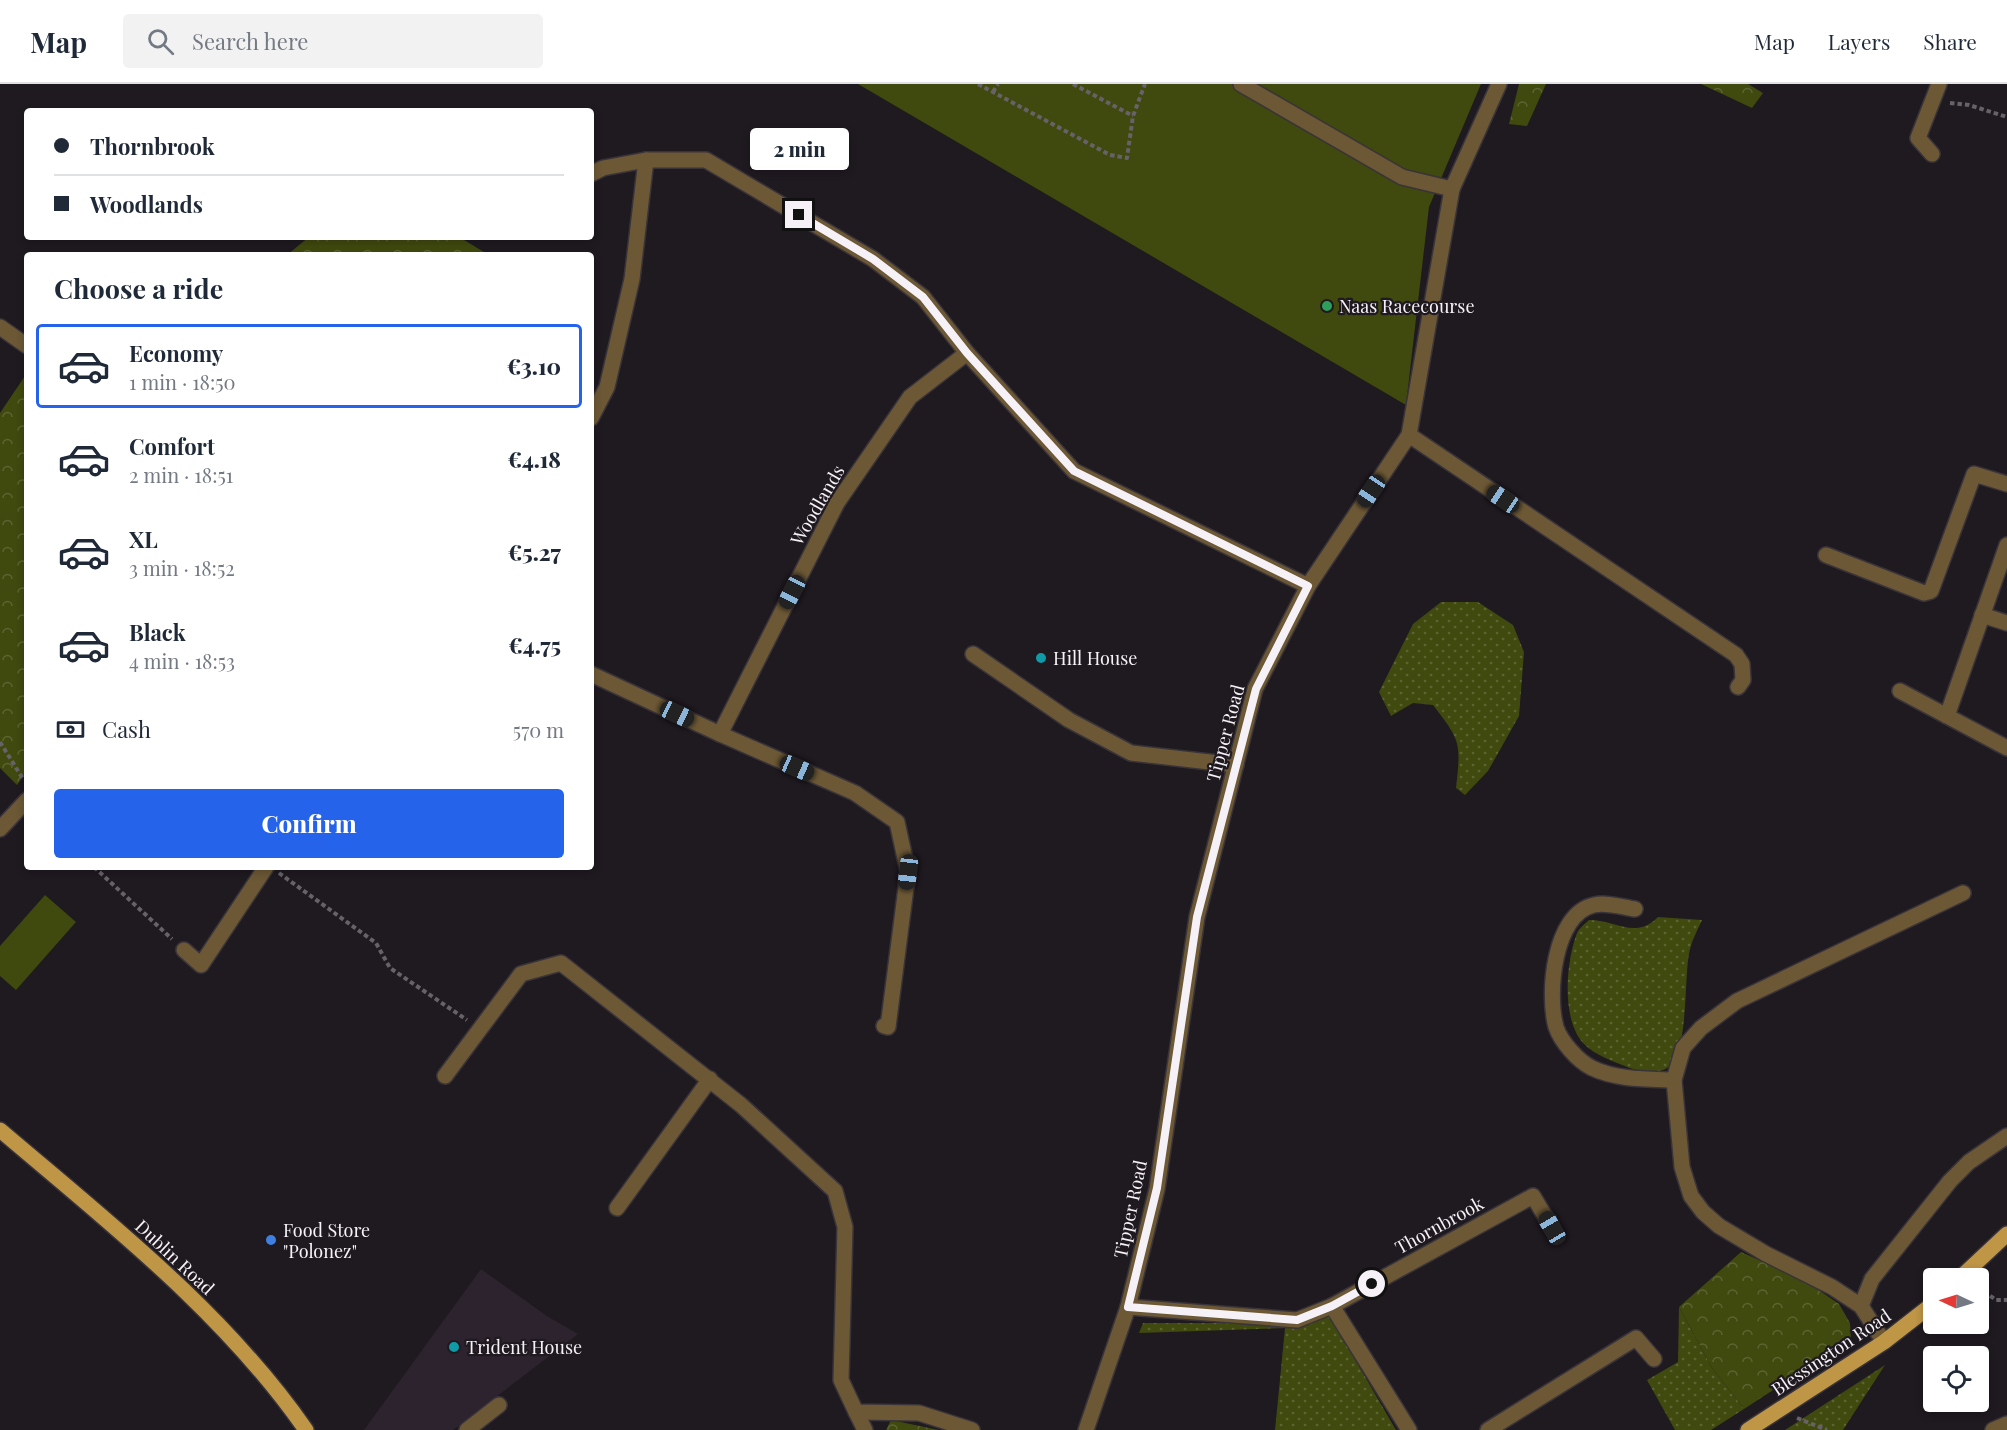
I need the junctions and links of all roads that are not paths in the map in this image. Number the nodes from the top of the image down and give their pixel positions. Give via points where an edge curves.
1 (1241, 84) edge
2 (1499, 84) edge
3 (1939, 84) edge
4 (1932, 154) dead end
5 (646, 160) junction
6 (594, 172) edge
7 (1452, 189) junction
8 (0, 327) edge
9 (24, 344) edge
10 (967, 353) junction
11 (594, 412) edge
12 (1408, 435) junction
13 (2007, 484) edge
14 (2007, 545) edge
15 (1826, 555) dead end
16 (1308, 586) junction
17 (1982, 615) junction
18 (2007, 623) edge
19 (973, 654) dead end
20 (594, 675) edge
21 (1738, 687) dead end
22 (1900, 691) dead end
23 (1947, 716) junction
24 (720, 734) junction
25 (2007, 748) edge
26 (1236, 765) junction
27 (24, 803) edge
28 (0, 829) edge
29 (265, 870) edge
30 (1962, 893) dead end
31 (1635, 909) dead end
32 (184, 950) road end
33 (884, 1026) dead end
34 (445, 1076) dead end
35 (710, 1079) junction
36 (1674, 1080) junction
37 (0, 1130) edge
38 (2007, 1136) edge
39 (617, 1208) dead end
40 (1552, 1228) dead end
41 (2007, 1234) edge
42 (1971, 1268) edge
43 (1332, 1306) junction
44 (1861, 1306) junction
45 (1128, 1307) junction
46 (1923, 1312) edge
47 (1884, 1342) junction
48 (1654, 1359) dead end
49 (499, 1405) dead end
50 (856, 1412) junction
51 (2007, 1424) edge
52 (306, 1430) edge
53 (467, 1430) edge
54 (865, 1430) edge
55 (972, 1430) edge
56 (1086, 1430) edge
57 (1409, 1430) edge
58 (1488, 1430) edge
59 (1748, 1430) edge
60 (1993, 1430) edge

1 - 7 street via 1402,177
2 - 7 street, Tipper Road
3 - 4 street via 1918,138
5 - 6 street
5 - 10 street via 706,160 873,259 923,297
5 - 11 street via 632,279 607,387
7 - 12 street, Tipper Road
8 - 9 street
10 - 16 street via 1074,471
10 - 24 street, Woodlands via 910,397 837,503
12 - 16 street, Tipper Road
12 - 21 street via 1736,655 1742,664 1743,680
13 - 15 street via 1974,474 1931,591 1924,593
14 - 17 street
16 - 26 street, Tipper Road via 1256,689
17 - 18 street
17 - 23 street
19 - 26 street via 1069,720 1131,753
20 - 24 street
22 - 23 street
23 - 25 street
24 - 33 street via 855,793 897,822 908,872 888,1027
26 - 45 street, Tipper Road via 1197,917 1157,1188
27 - 28 street
29 - 32 street via 201,965
30 - 36 street via 1737,1001 1701,1028 1683,1048
31 - 36 street via 1593,905 1576,914 1563,931 1551,985 1556,1028 1572,1052 1590,1067 1618,1076
34 - 35 street via 521,974 561,963
35 - 39 street
35 - 50 street via 835,1191 844,1227 841,1380
36 - 44 street via 1682,1167 1691,1196 1703,1212 1766,1254
37 - 52 main road, Dublin Road via 188,1295 277,1389
38 - 44 street via 1969,1162 1950,1181 1872,1279
40 - 43 street, Thornbrook via 1533,1196
41 - 42 main road
43 - 45 street, Thornbrook via 1297,1320
43 - 57 street
44 - 47 street
45 - 56 street, Tipper Road
46 - 47 main road, Blessington Road
47 - 59 main road, Blessington Road
48 - 58 street via 1636,1338
49 - 53 street
50 - 54 street
50 - 55 street via 919,1413
51 - 60 street

